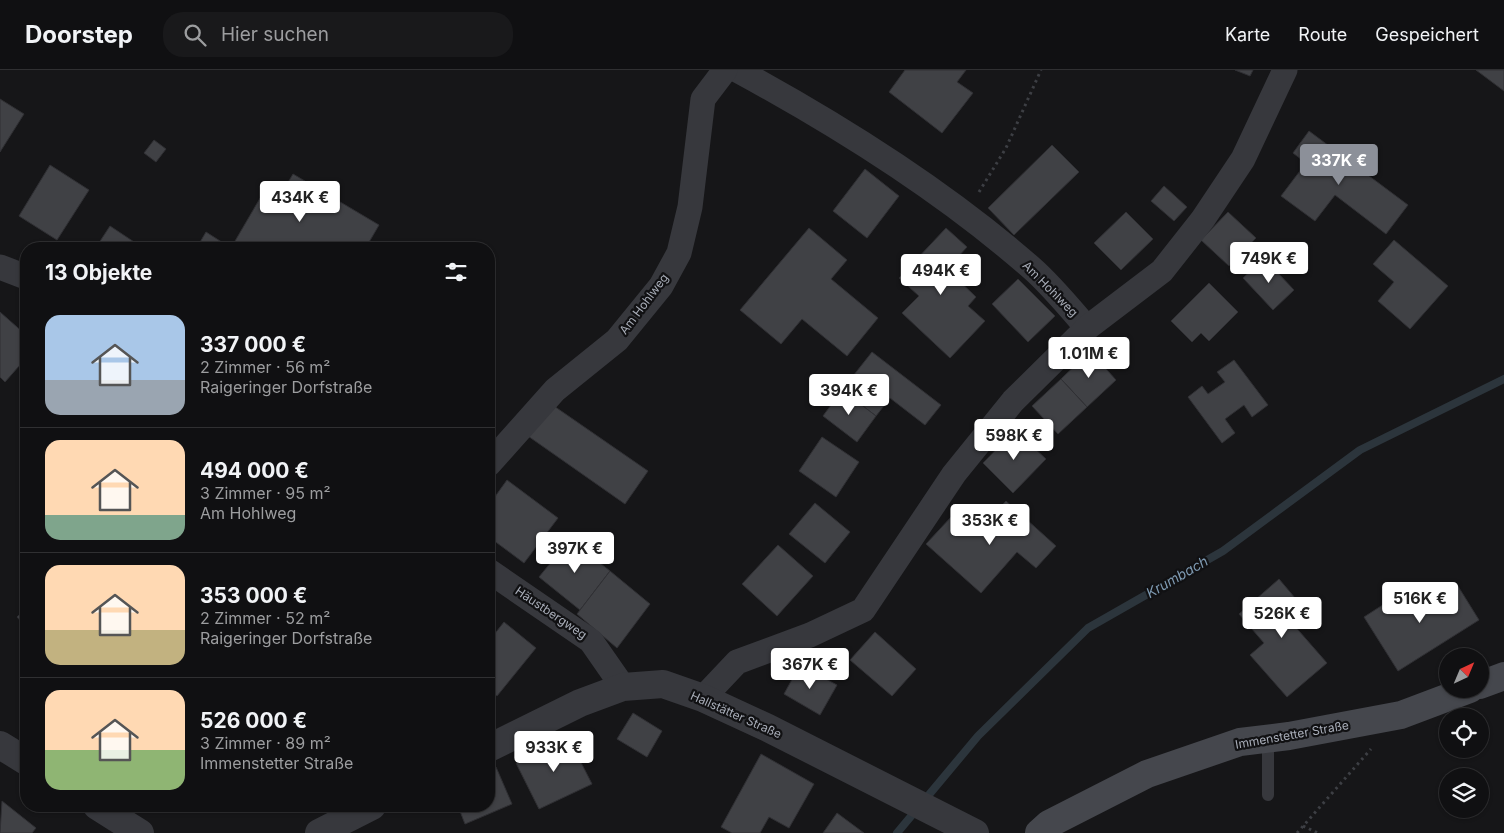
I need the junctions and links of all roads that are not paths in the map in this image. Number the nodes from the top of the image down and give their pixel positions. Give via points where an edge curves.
1 (725, 70) edge
2 (737, 70) edge
3 (1285, 70) edge
4 (0, 267) edge
5 (20, 275) edge
6 (1088, 328) junction
7 (495, 457) edge
8 (495, 575) edge
9 (1504, 676) edge
10 (1489, 682) edge
11 (622, 687) junction
12 (703, 698) junction
13 (1446, 698) edge
14 (1268, 739) junction
15 (0, 745) edge
16 (495, 745) edge
17 (20, 757) edge
18 (1268, 795) dead end
19 (107, 812) edge
20 (360, 812) edge
21 (140, 833) edge
22 (319, 833) edge
23 (975, 833) edge
24 (1039, 833) edge

1 - 7 street, Am Hohlweg via 703,99 690,207 679,253 660,286 617,340 555,390
2 - 6 street, Am Hohlweg via 818,114 965,214 1037,273
3 - 6 street via 1243,159 1204,219 1162,271
4 - 5 street
6 - 12 street via 1013,401 954,474 863,610 810,636 737,662
8 - 11 street, Häustbergweg via 591,641
9 - 10 main road
11 - 12 street, Hallstätter Straße via 663,684
11 - 16 street, Hallstätter Straße via 580,703
12 - 23 street, Hallstätter Straße
13 - 14 main road, Immenstetter Straße via 1401,715
14 - 18 lane
14 - 24 main road, Immenstetter Straße via 1240,742 1147,774 1049,824
15 - 17 street
19 - 21 street
20 - 22 street

